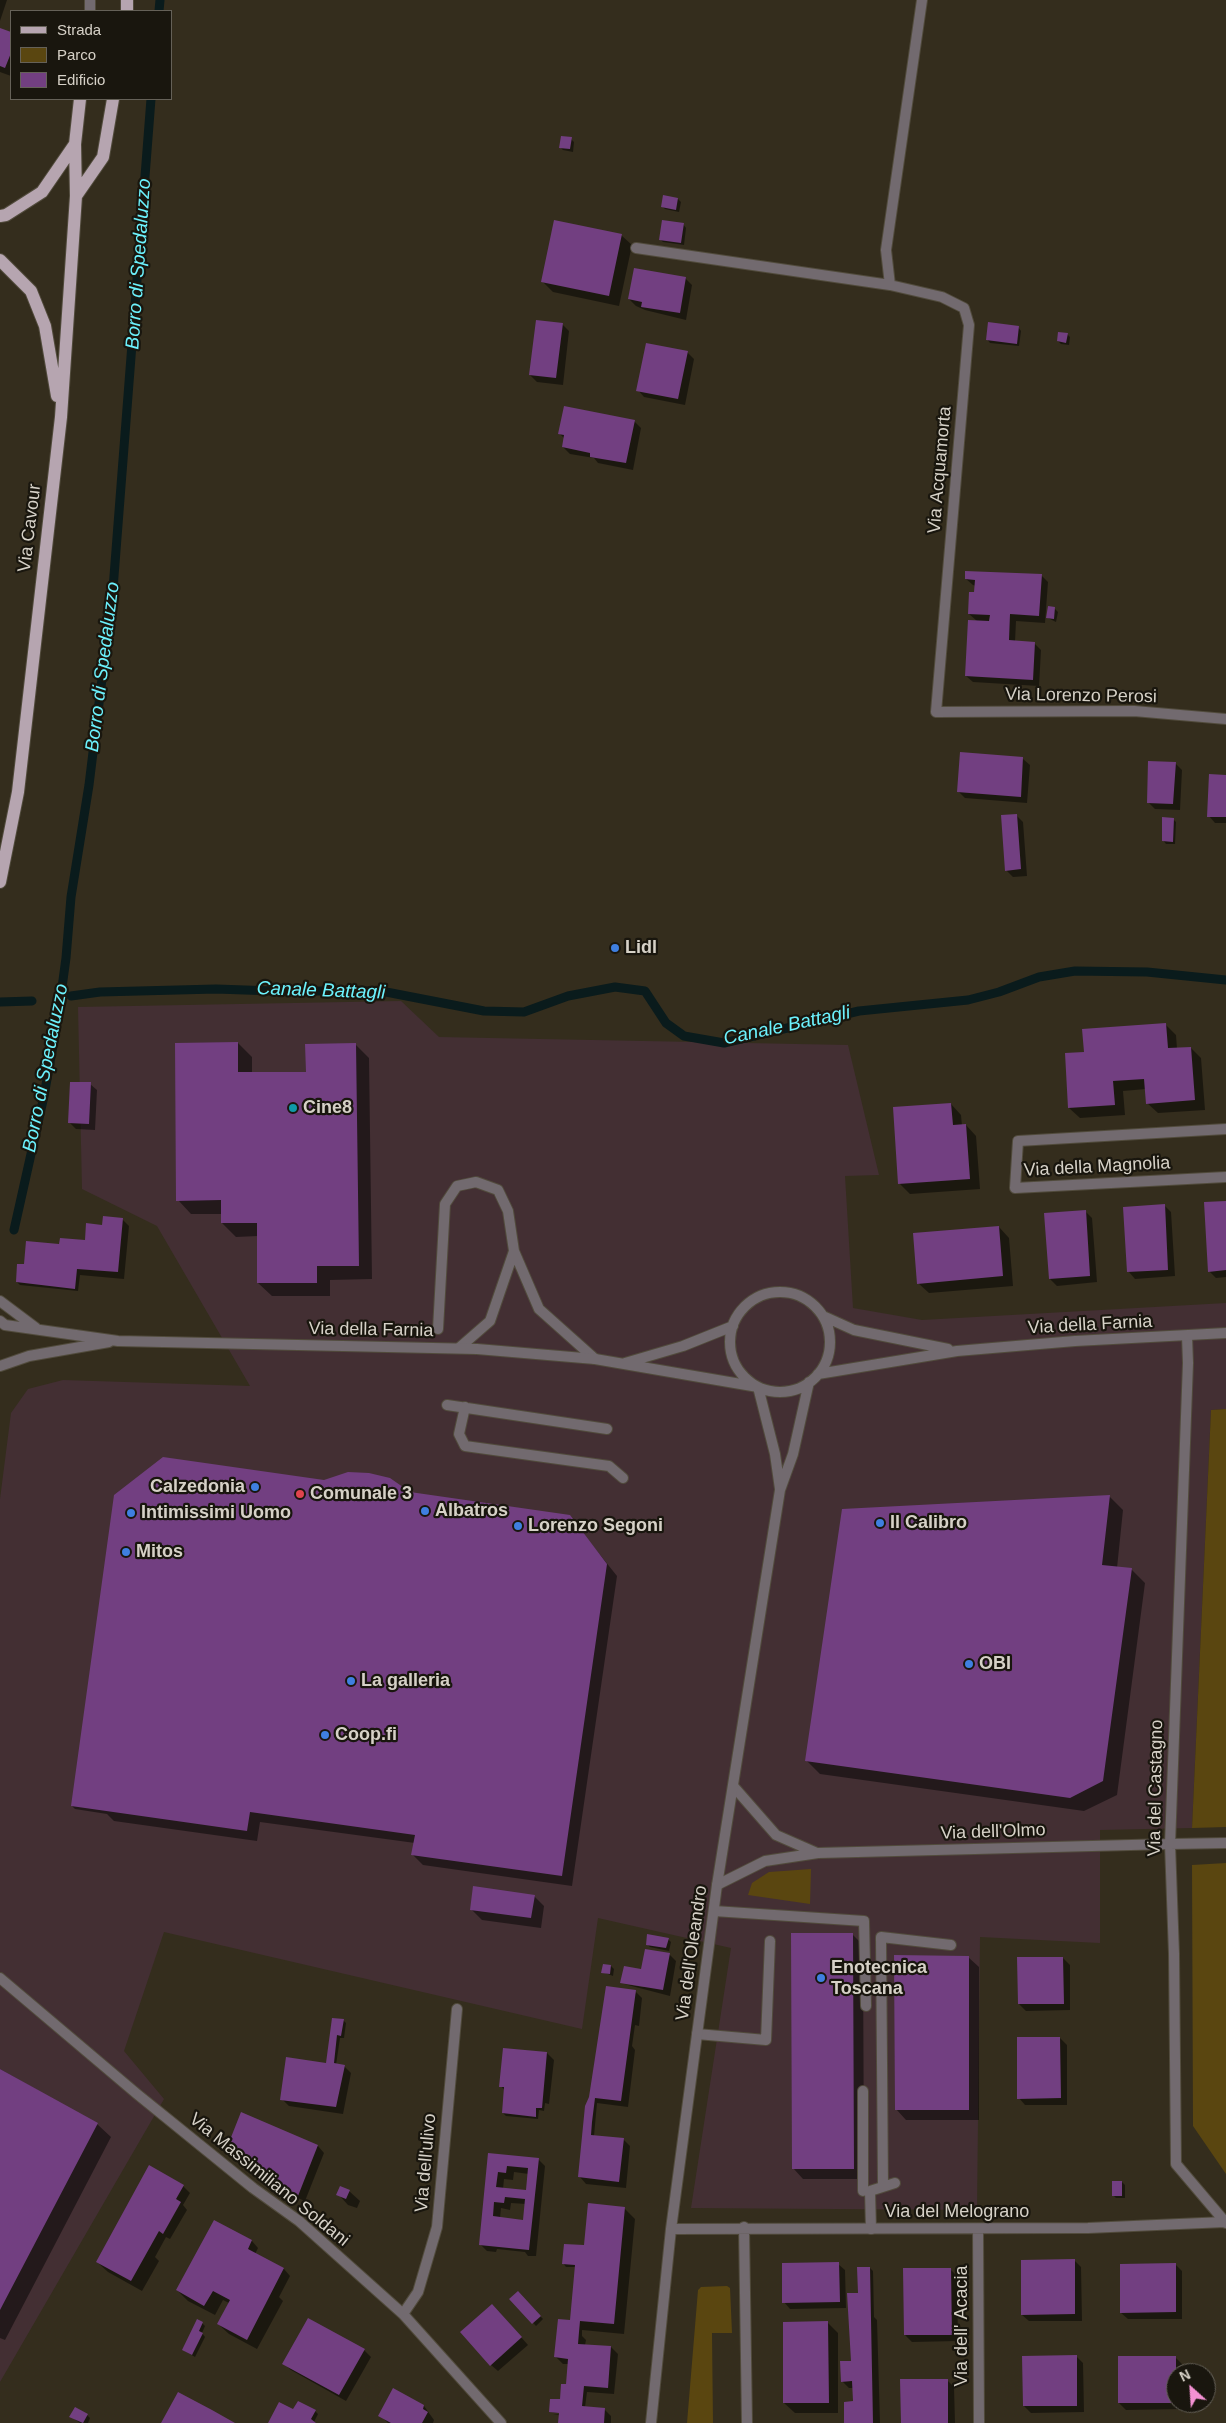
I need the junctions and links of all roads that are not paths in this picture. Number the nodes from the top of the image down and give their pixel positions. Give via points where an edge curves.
1 (922, 0) edge
2 (80, 100) edge
3 (113, 100) edge
4 (75, 144) junction
5 (76, 196) junction
6 (0, 216) edge
7 (636, 248) dead end
8 (0, 260) edge
9 (890, 286) junction
10 (61, 417) junction
11 (936, 712) joint
12 (1226, 719) edge
13 (2, 868) edge
14 (0, 882) edge
15 (1226, 1129) edge
16 (1226, 1177) edge
17 (514, 1251) junction
18 (0, 1301) edge
19 (823, 1316) junction
20 (0, 1321) edge
21 (733, 1326) junction
22 (37, 1328) junction
23 (438, 1329) dead end
24 (1226, 1333) edge
25 (1187, 1336) junction
26 (118, 1341) junction
27 (459, 1348) junction
28 (957, 1351) junction
29 (595, 1359) junction
30 (622, 1364) junction
31 (0, 1366) edge
32 (818, 1374) junction
33 (809, 1382) junction
34 (758, 1387) junction
35 (446, 1405) dead end
36 (465, 1407) junction
37 (607, 1429) dead end
38 (623, 1478) dead end
39 (780, 1490) junction
40 (734, 1787) junction
41 (1226, 1843) edge
42 (1170, 1844) junction
43 (818, 1853) junction
44 (717, 1885) junction
45 (714, 1911) junction
46 (770, 1941) dead end
47 (951, 1945) dead end
48 (0, 1978) edge
49 (866, 2006) dead end
50 (457, 2010) dead end
51 (697, 2034) junction
52 (863, 2092) dead end
53 (895, 2183) dead end
54 (884, 2187) junction
55 (863, 2191) junction
56 (1225, 2223) edge
57 (744, 2228) junction
58 (671, 2229) junction
59 (871, 2229) junction
60 (978, 2230) junction
61 (403, 2314) junction
62 (501, 2423) edge
63 (651, 2423) edge
64 (747, 2423) edge
65 (979, 2423) edge

1 - 9 street via 886,250
2 - 4 main road, Via Cavour
3 - 5 main road via 103,158
4 - 5 main road, Via Cavour
4 - 6 main road via 42,192 6,216
5 - 10 main road, Via Cavour
7 - 9 street, Via Acquamorta
8 - 10 main road via 31,291 45,326
9 - 11 street, Via Acquamorta via 950,301 964,308 969,324
10 - 13 main road, Via Cavour via 18,792
11 - 12 street, Via Lorenzo Perosi via 1134,711
13 - 14 main road, Via Cavour
15 - 16 street, Via della Magnolia via 1018,1141 1015,1188
17 - 23 street via 508,1211 498,1190 476,1182 457,1186 445,1204
17 - 27 street via 490,1320
17 - 29 street via 539,1309
18 - 22 street, Via della Farnia
19 - 21 street, Via della Farnia via 803,1297 790,1292 776,1292 749,1302
19 - 28 street, Via della Farnia via 854,1330
19 - 32 street, Via della Farnia via 829,1330 830,1346
20 - 22 street, Via della Farnia via 5,1325
21 - 30 street, Via della Farnia via 684,1346
21 - 34 street, Via della Farnia via 730,1340 737,1368
22 - 26 street, Via della Farnia
24 - 25 street, Via della Farnia
25 - 28 street, Via della Farnia via 1075,1340
25 - 42 street, Via del Castagno
26 - 27 street, Via della Farnia
26 - 31 street, Via della Farnia via 29,1356
27 - 29 street, Via della Farnia
28 - 32 street, Via della Farnia
29 - 30 street, Via della Farnia
30 - 34 street, Via della Farnia
32 - 33 street, Via della Farnia
33 - 34 street, Via della Farnia via 784,1392
33 - 39 street, Via dell'Oleandro via 794,1454
34 - 39 street, Via dell'Oleandro via 775,1454
35 - 36 street
36 - 37 street
36 - 38 street via 459,1434 465,1446 609,1466
39 - 40 street, Via dell'Oleandro
40 - 43 street via 776,1835
40 - 44 street, Via dell'Oleandro
41 - 42 street, Via dell'Olmo
42 - 43 street, Via dell'Olmo
42 - 56 street, Via del Castagno via 1176,2164
43 - 44 street via 765,1861
44 - 45 street, Via dell'Oleandro
45 - 49 street via 864,1921
45 - 51 street, Via dell'Oleandro
46 - 51 street via 766,2040
47 - 54 street via 881,1937
48 - 61 street, Via Massimiliano Soldani via 136,2094 252,2188 299,2221
50 - 61 street, Via dell'ulivo via 437,2227 418,2292
51 - 58 street, Via dell'Oleandro
52 - 55 street
53 - 54 street
54 - 55 street
55 - 59 street
56 - 60 street, Via del Melograno
57 - 58 street, Via del Melograno
57 - 59 street, Via del Melograno
57 - 64 street
58 - 63 street, Via dell'Oleandro
59 - 60 street, Via del Melograno
60 - 65 street, Via dell' Acacia
61 - 62 street, Via Massimiliano Soldani

